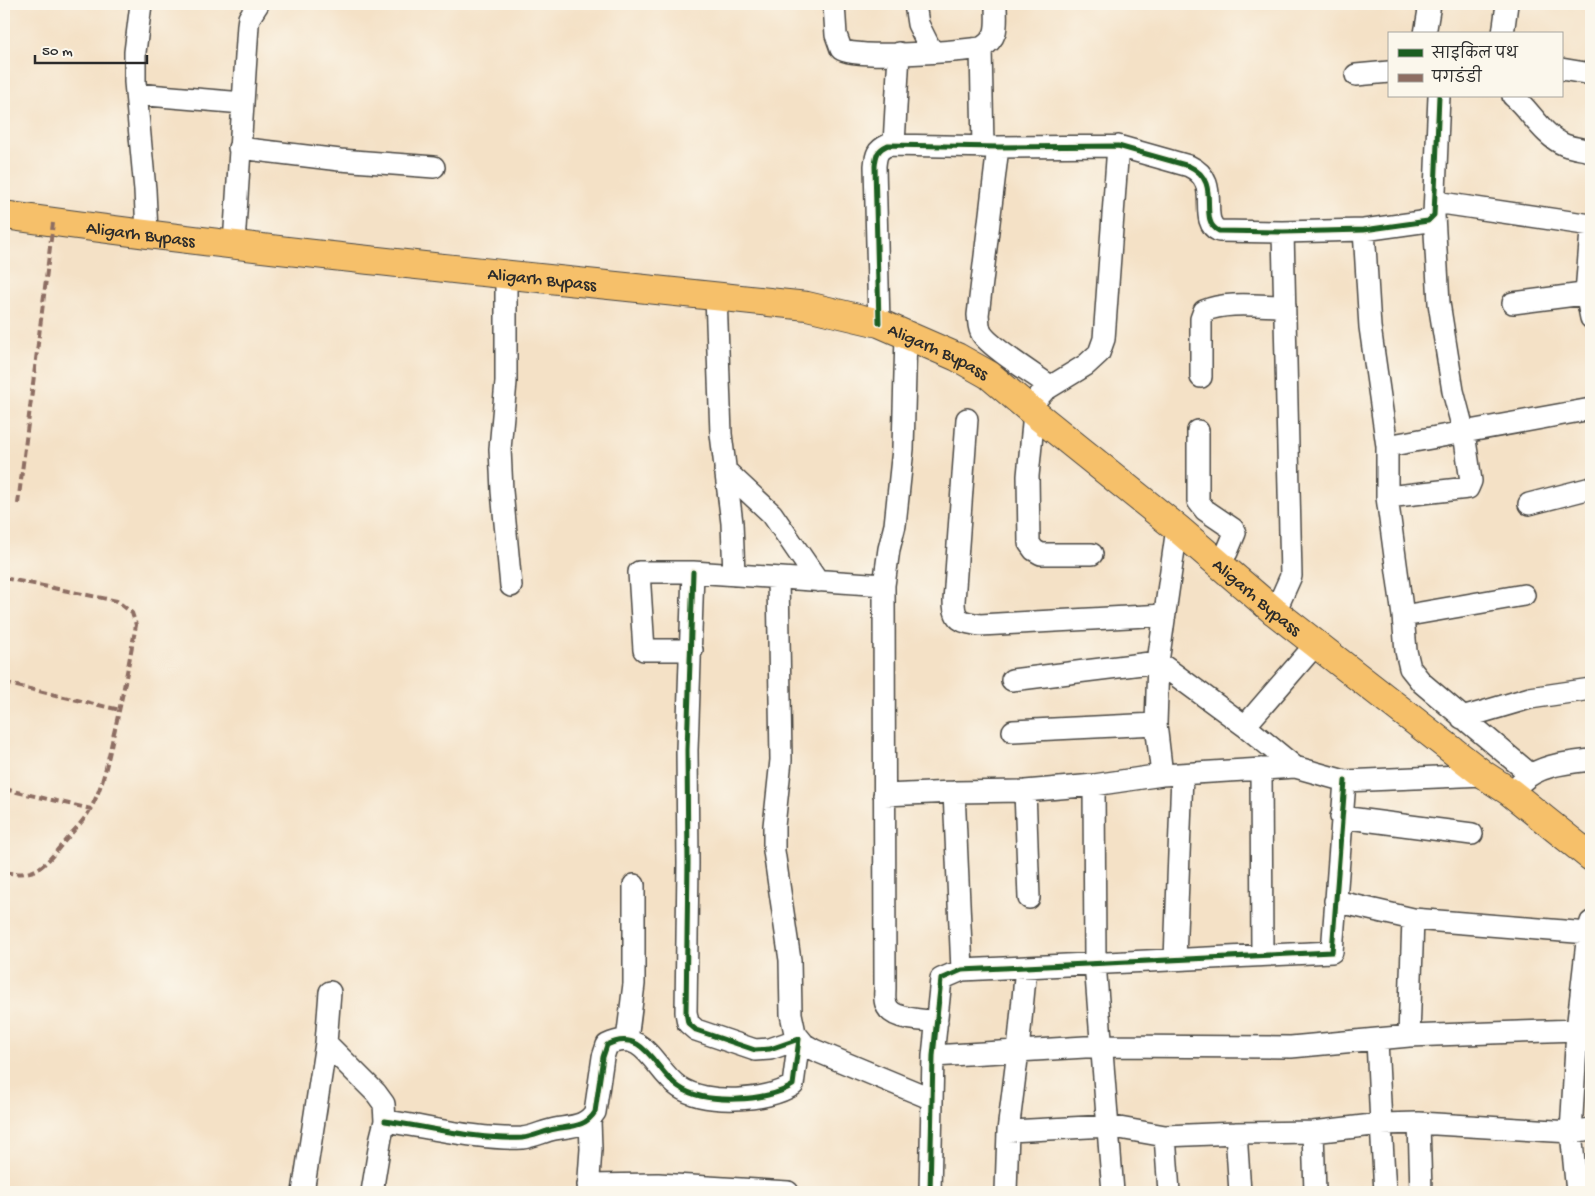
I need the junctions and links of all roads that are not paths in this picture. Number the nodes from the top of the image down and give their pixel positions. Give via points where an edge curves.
1 (141, 4) edge
2 (258, 4) edge
3 (834, 4) edge
4 (914, 4) edge
5 (996, 4) edge
6 (1430, 4) edge
7 (1507, 4) edge
8 (1425, 32) edge
9 (1503, 32) edge
10 (981, 48) junction
11 (932, 52) junction
12 (899, 54) junction
13 (1562, 69) edge
14 (1388, 72) edge
15 (1591, 74) edge
16 (1356, 75) dead end
17 (136, 94) junction
18 (1439, 98) edge
19 (1515, 98) edge
20 (243, 103) junction
21 (894, 144) junction
22 (1118, 146) junction
23 (991, 147) junction
24 (240, 148) junction
25 (1591, 151) edge
26 (434, 167) dead end
27 (1434, 209) junction
28 (4, 215) edge
29 (1591, 225) edge
30 (1364, 230) junction
31 (1591, 231) edge
32 (235, 232) junction
33 (1283, 232) junction
34 (147, 233) junction
35 (506, 275) junction
36 (1588, 293) edge
37 (716, 296) junction
38 (1513, 303) dead end
39 (1285, 306) junction
40 (1591, 318) edge
41 (879, 323) junction
42 (906, 335) junction
43 (1201, 377) dead end
44 (1038, 399) junction
45 (1591, 410) edge
46 (967, 419) dead end
47 (1198, 431) dead end
48 (1464, 433) junction
49 (1387, 446) junction
50 (725, 470) junction
51 (1591, 488) edge
52 (1387, 497) junction
53 (1529, 504) dead end
54 (1177, 528) junction
55 (1227, 551) junction
56 (1092, 554) dead end
57 (693, 572) junction
58 (734, 575) junction
59 (778, 578) junction
60 (818, 581) junction
61 (884, 585) junction
62 (511, 586) dead end
63 (1524, 595) dead end
64 (1275, 612) junction
65 (1165, 615) junction
66 (1403, 616) junction
67 (1316, 644) junction
68 (692, 650) junction
69 (1158, 662) junction
70 (1012, 680) dead end
71 (1591, 689) edge
72 (1462, 718) junction
73 (1156, 724) junction
74 (1245, 726) junction
75 (1013, 730) dead end
76 (1591, 760) edge
77 (1296, 767) junction
78 (1261, 769) junction
79 (1172, 775) junction
80 (1484, 775) junction
81 (1345, 781) junction
82 (1521, 782) junction
83 (1094, 785) junction
84 (1025, 791) junction
85 (954, 792) junction
86 (884, 796) junction
87 (1341, 817) junction
88 (1472, 834) dead end
89 (1591, 857) edge
90 (634, 885) dead end
91 (1029, 898) dead end
92 (1335, 901) junction
93 (1413, 919) junction
94 (1590, 928) edge
95 (1262, 956) junction
96 (1175, 960) junction
97 (1095, 963) junction
98 (1026, 967) junction
99 (962, 970) junction
100 (330, 992) dead end
101 (936, 1022) junction
102 (1577, 1030) junction
103 (1410, 1036) junction
104 (799, 1039) junction
105 (627, 1040) junction
106 (1377, 1040) junction
107 (326, 1043) junction
108 (1102, 1046) junction
109 (1018, 1051) junction
110 (933, 1056) junction
111 (932, 1099) junction
112 (590, 1120) junction
113 (385, 1121) junction
114 (1420, 1123) junction
115 (1381, 1124) junction
116 (1108, 1126) junction
117 (1581, 1130) edge
118 (1008, 1131) junction
119 (1313, 1132) junction
120 (1236, 1133) junction
121 (1164, 1136) junction
122 (658, 1188) edge
123 (588, 1189) edge
124 (725, 1190) edge
125 (303, 1192) edge
126 (372, 1192) edge
127 (787, 1192) edge
128 (930, 1192) edge
129 (1006, 1192) edge
130 (1113, 1192) edge
131 (1169, 1192) edge
132 (1240, 1192) edge
133 (1314, 1192) edge
134 (1385, 1192) edge
135 (1421, 1192) edge
136 (1577, 1192) edge

1 - 17 street via 135,52
2 - 20 street via 248,25
3 - 12 street via 836,35 841,49 853,54
4 - 11 street via 918,24
5 - 10 street via 994,38
6 - 8 street
7 - 9 street
10 - 11 street
10 - 23 street
11 - 12 street
12 - 21 street
13 - 15 street
14 - 16 street
17 - 20 street
17 - 34 street
18 - 27 street
19 - 25 street via 1556,140
20 - 24 street
21 - 23 street
21 - 41 street via 880,149 875,166
22 - 23 street
22 - 33 street via 1197,169 1208,186 1213,228 1219,231
22 - 44 street via 1104,339 1099,353 1086,365
23 - 44 street via 979,326 982,334
24 - 26 street
24 - 32 street
27 - 29 street
27 - 30 street via 1428,220
27 - 48 street via 1439,303 1453,391
28 - 34 highway, Aligarh Bypass
30 - 33 street
30 - 49 street via 1370,327
31 - 36 street
32 - 34 highway, Aligarh Bypass
32 - 35 highway, Aligarh Bypass
33 - 39 street
35 - 37 highway, Aligarh Bypass
35 - 62 street via 501,467
36 - 38 street
36 - 40 street
37 - 41 highway, Aligarh Bypass via 808,306
37 - 50 street
39 - 43 street via 1212,307 1204,311 1201,319
39 - 64 street via 1291,576
41 - 42 highway, Aligarh Bypass
42 - 44 highway, Aligarh Bypass
42 - 61 street via 903,449 895,525
44 - 54 highway, Aligarh Bypass
44 - 56 street via 1028,476 1029,543 1041,554
45 - 48 street
46 - 65 street via 954,601 958,618 964,623 980,625
47 - 55 street via 1198,501 1233,530
48 - 49 street
48 - 52 street via 1471,481 1468,488
49 - 52 street
50 - 58 street
50 - 60 street via 772,514
51 - 53 street
52 - 66 street
54 - 55 highway, Aligarh Bypass
54 - 65 street
55 - 64 highway, Aligarh Bypass
57 - 58 street
57 - 68 street
57 - 68 street via 639,572 644,650
58 - 59 street
59 - 60 street
59 - 104 street via 781,760 774,852 790,960 791,1014 794,1033
60 - 61 street
61 - 86 street
63 - 66 street
64 - 67 highway, Aligarh Bypass
65 - 69 street
66 - 72 street via 1410,668
67 - 74 street
67 - 80 highway, Aligarh Bypass
68 - 104 street via 687,750 688,1024 696,1030 756,1050 770,1049
69 - 70 street
69 - 73 street
69 - 74 street
71 - 72 street via 1530,698
72 - 82 street
73 - 75 street
73 - 79 street
74 - 77 street
76 - 82 street via 1545,767
77 - 78 street
77 - 81 street
78 - 79 street
78 - 95 street
79 - 83 street
79 - 96 street
80 - 81 street
80 - 82 highway, Aligarh Bypass
81 - 87 street
82 - 89 highway, Aligarh Bypass
83 - 84 street
83 - 97 street
84 - 85 street
84 - 91 street
85 - 86 street
85 - 99 street
86 - 101 street via 886,1004 892,1013 899,1016
87 - 88 street
87 - 92 street
90 - 105 street via 634,984
92 - 93 street
92 - 95 street via 1332,952
93 - 94 street
93 - 103 street
94 - 102 street
95 - 96 street
96 - 97 street
97 - 98 street
97 - 108 street
98 - 99 street
98 - 109 street
99 - 101 street via 941,979
100 - 107 street
101 - 110 street
102 - 103 street
102 - 117 street
103 - 106 street
104 - 105 street via 793,1085 782,1092 759,1097 726,1099 700,1096 680,1088 649,1052
104 - 111 street via 814,1050
105 - 112 street via 616,1040 607,1045 602,1057 595,1112
106 - 108 street via 1291,1047
106 - 115 street
107 - 113 street via 376,1093 384,1104
107 - 125 street
108 - 109 street
108 - 116 street
109 - 110 street
109 - 118 street
110 - 111 street
111 - 128 street
112 - 113 street via 524,1138 483,1136
112 - 123 street
113 - 126 street
114 - 115 street
114 - 117 street
114 - 135 street
115 - 119 street
115 - 134 street
116 - 118 street
116 - 121 street
116 - 130 street
117 - 136 street
118 - 129 street
119 - 120 street
119 - 133 street
120 - 121 street
120 - 132 street
121 - 131 street
122 - 123 street
122 - 124 street
124 - 127 street

